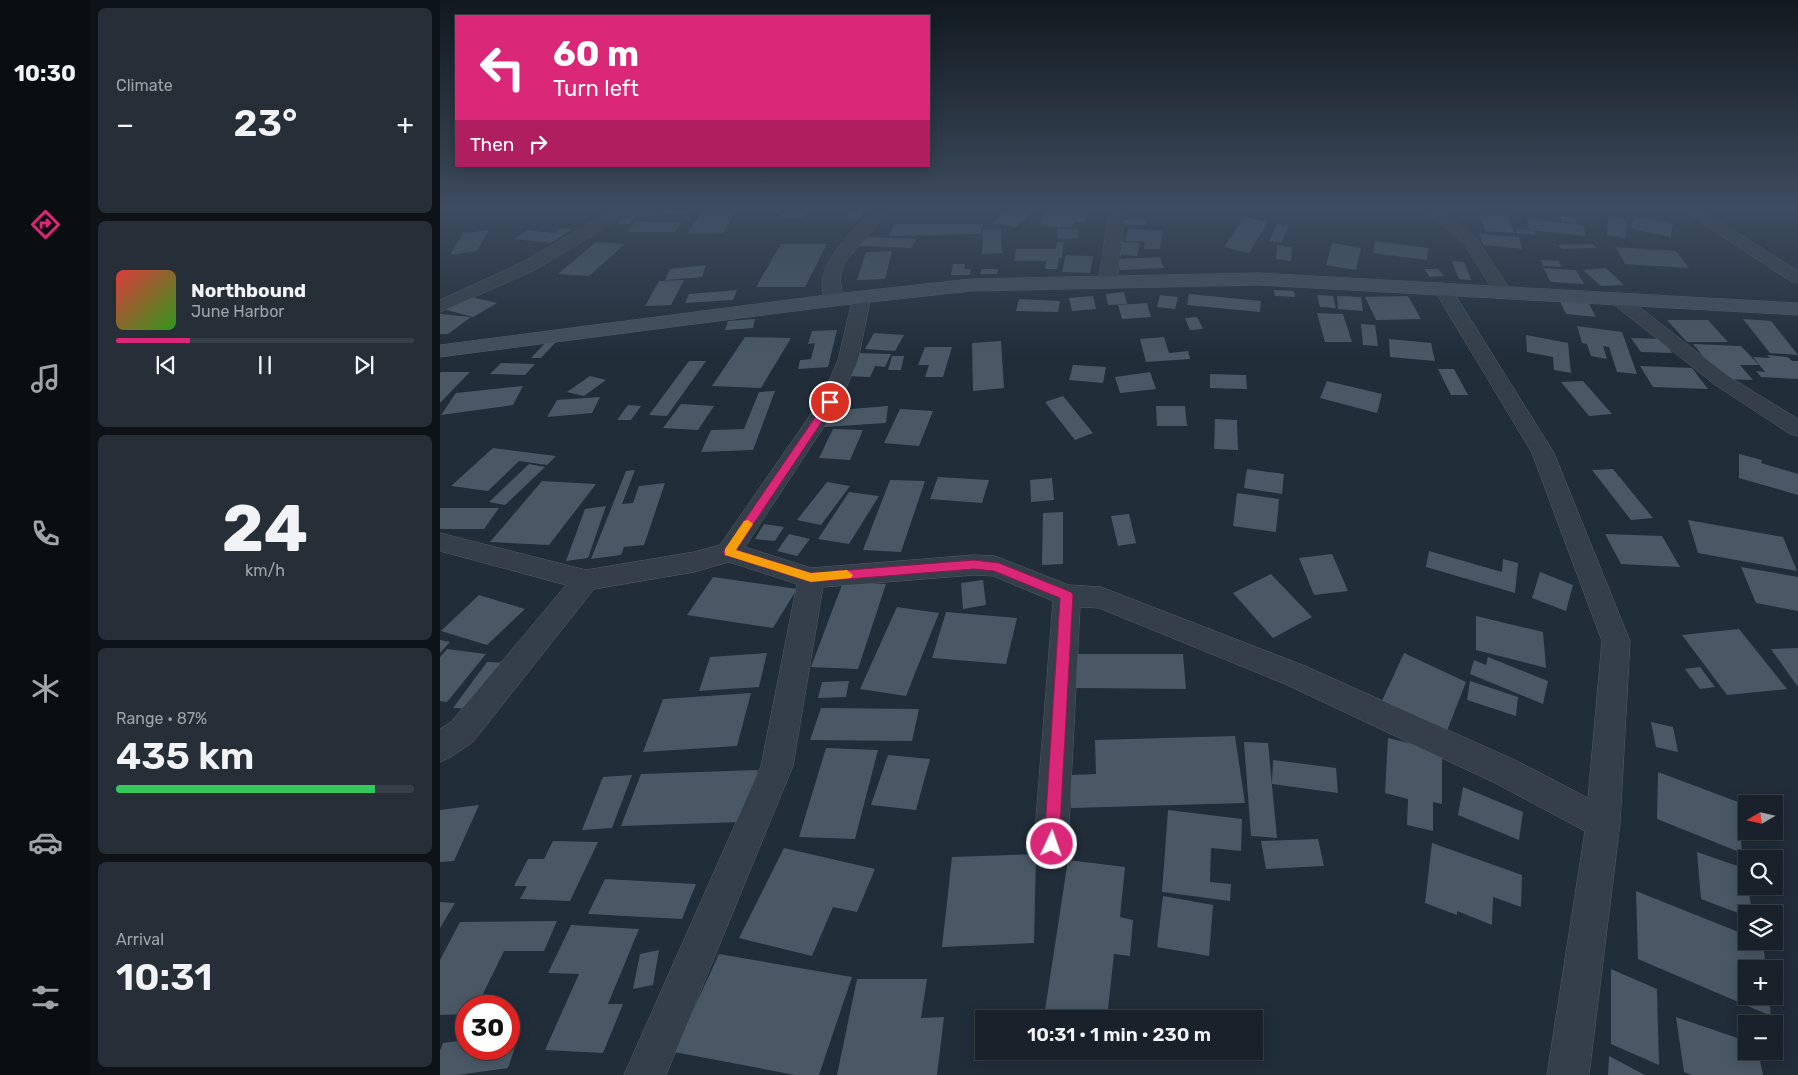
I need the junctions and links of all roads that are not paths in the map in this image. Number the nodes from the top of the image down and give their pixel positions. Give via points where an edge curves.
1 (546, 256) edge
2 (842, 256) edge
3 (1111, 256) edge
4 (1480, 256) edge
5 (1763, 256) edge
6 (1798, 278) edge
7 (1108, 281) junction
8 (1442, 288) junction
9 (1502, 292) junction
10 (862, 297) junction
11 (1618, 298) junction
12 (834, 300) junction
13 (440, 307) edge
14 (1798, 309) edge
15 (440, 351) edge
16 (1798, 429) edge
17 (440, 542) edge
18 (729, 552) junction
19 (811, 578) junction
20 (586, 580) junction
21 (1067, 595) junction
22 (440, 747) edge
23 (1603, 823) junction
24 (1052, 844) dead end
25 (645, 1075) edge
26 (1568, 1075) edge

1 - 13 street
2 - 12 street via 833,268 830,283
3 - 7 street
4 - 9 street
5 - 6 street
7 - 8 street via 1260,280
7 - 10 street via 971,285
8 - 9 street
8 - 23 street via 1543,453 1616,641
9 - 11 street
10 - 12 street
10 - 18 street via 848,360 830,402
11 - 14 street
11 - 16 street via 1722,380
12 - 15 street
17 - 20 street
18 - 19 street
18 - 20 street via 694,562
19 - 21 street via 995,566
19 - 25 street via 777,766
20 - 22 street via 462,732
21 - 23 street via 1101,598 1295,675 1506,772
21 - 24 street
23 - 26 street

